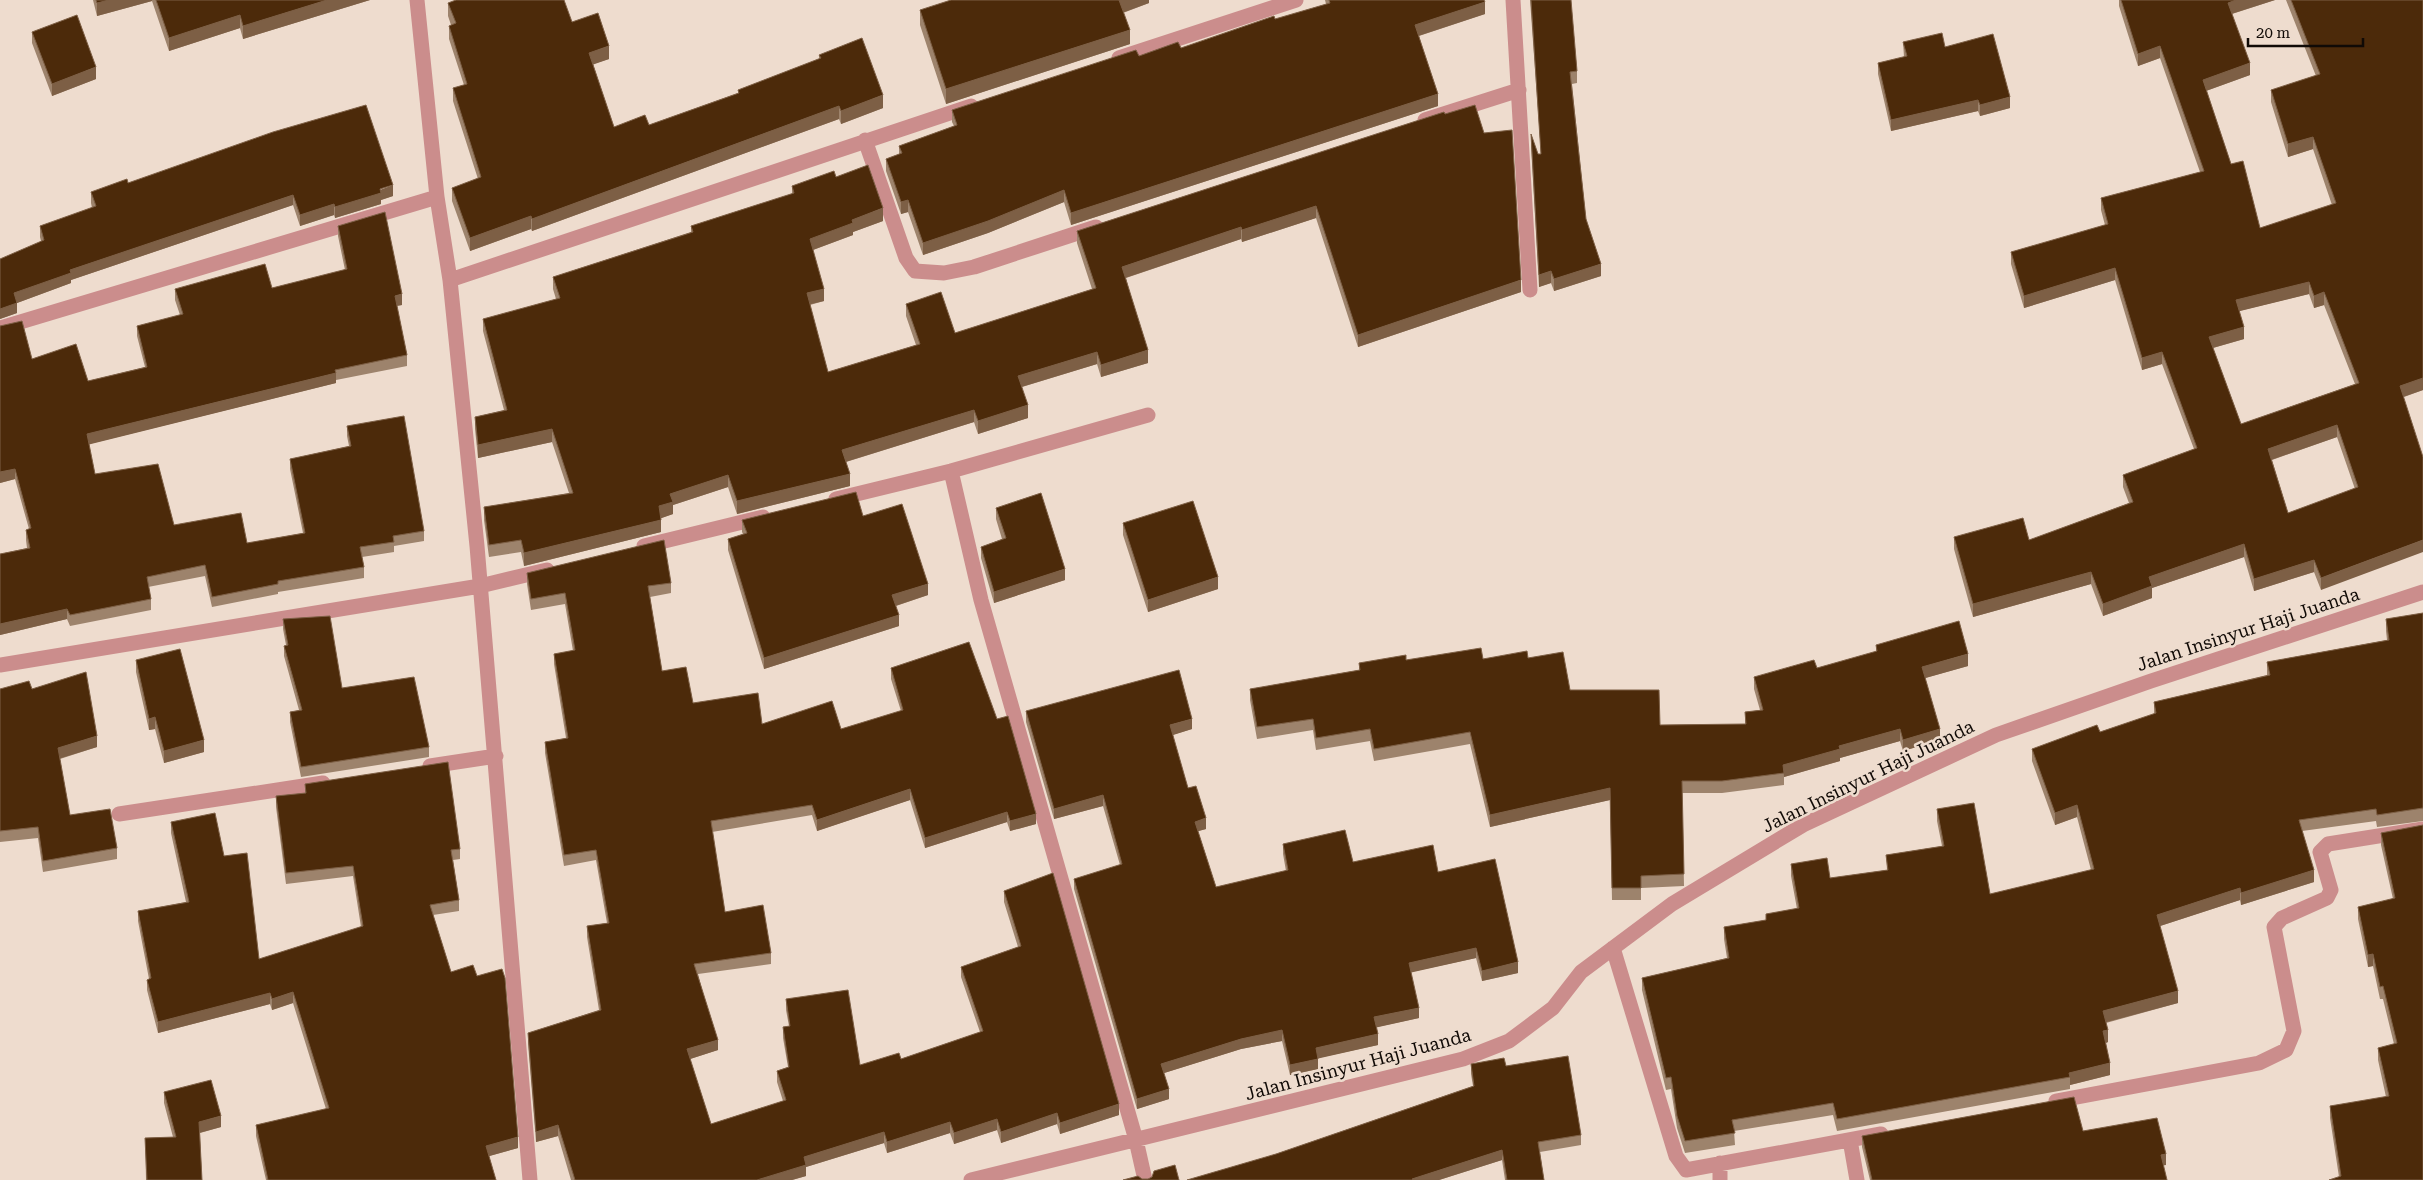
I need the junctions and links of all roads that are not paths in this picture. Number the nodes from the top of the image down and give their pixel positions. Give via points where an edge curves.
1 (416, 0) edge
2 (1296, 0) edge
3 (1513, 0) edge
4 (1109, 61) edge
5 (1519, 90) junction
6 (987, 101) edge
7 (1415, 123) edge
8 (865, 140) junction
9 (437, 197) junction
10 (1115, 221) edge
11 (450, 280) junction
12 (1530, 290) dead end
13 (0, 328) edge
14 (1148, 415) dead end
15 (951, 471) junction
16 (826, 502) edge
17 (778, 513) edge
18 (634, 549) edge
19 (557, 567) edge
20 (480, 586) junction
21 (2423, 592) edge
22 (0, 665) edge
23 (496, 756) junction
24 (419, 768) edge
25 (342, 780) edge
26 (119, 814) dead end
27 (2423, 830) edge
28 (1613, 948) junction
29 (2045, 1103) edge
30 (1899, 1130) edge
31 (1136, 1140) junction
32 (1850, 1140) junction
33 (1720, 1163) junction
34 (530, 1180) edge
35 (971, 1180) edge
36 (1145, 1180) edge
37 (1720, 1180) edge
38 (1856, 1180) edge

1 - 9 street
2 - 4 street
3 - 5 street
5 - 7 street
5 - 12 street
6 - 8 street
8 - 10 street via 906,258 915,271 944,273 974,267
8 - 11 street
9 - 11 street
9 - 13 street
11 - 20 street
14 - 15 street
15 - 16 street
15 - 31 street via 981,600
17 - 18 street
19 - 20 street
20 - 22 street
20 - 23 street
21 - 28 street, Jalan Insinyur Haji Juanda via 1996,735 1803,825 1672,904
23 - 24 street
23 - 34 street
25 - 26 street
27 - 29 street via 2328,844 2322,848 2320,852 2331,890 2327,898 2282,918 2274,927 2294,1031 2286,1050 2260,1063
28 - 31 street, Jalan Insinyur Haji Juanda via 1581,972 1553,1008 1509,1041 1463,1059
28 - 33 street via 1676,1156 1686,1170
30 - 32 street
31 - 35 street, Jalan Insinyur Haji Juanda
31 - 36 street
32 - 33 street
32 - 38 street
33 - 37 street

